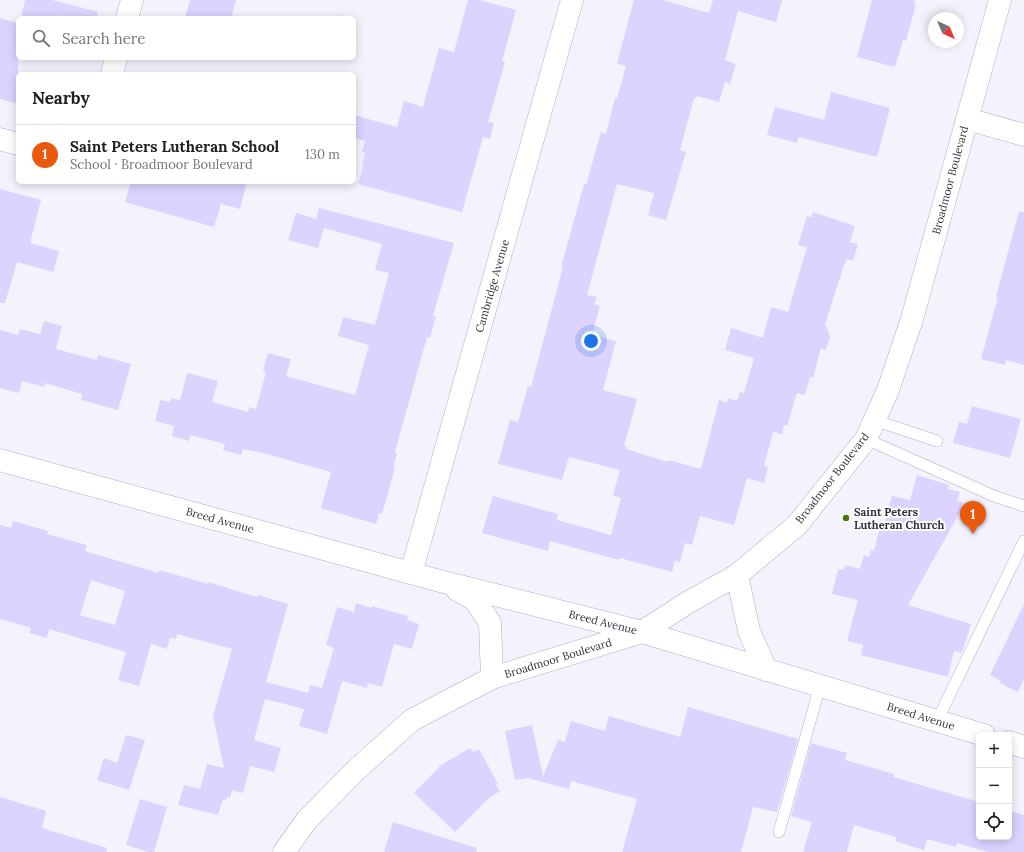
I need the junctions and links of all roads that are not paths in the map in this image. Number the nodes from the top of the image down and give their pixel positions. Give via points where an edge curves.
1 (132, 0) edge
2 (572, 0) edge
3 (1000, 0) edge
4 (128, 16) edge
5 (116, 60) edge
6 (112, 72) edge
7 (967, 119) junction
8 (1024, 135) edge
9 (0, 139) edge
10 (16, 143) edge
11 (870, 430) junction
12 (937, 441) dead end
13 (0, 460) edge
14 (1024, 506) edge
15 (1024, 540) edge
16 (411, 573) junction
17 (737, 574) junction
18 (440, 581) junction
19 (642, 632) junction
20 (766, 670) junction
21 (492, 678) junction
22 (820, 686) junction
23 (937, 721) junction
24 (976, 733) edge
25 (1012, 743) edge
26 (1024, 747) edge
27 (779, 832) dead end
28 (284, 852) edge

1 - 4 street
2 - 16 street, Cambridge Avenue
3 - 7 street, Broadmoor Boulevard
5 - 6 street
7 - 8 street
7 - 11 street, Broadmoor Boulevard via 912,319 888,390
9 - 10 street
11 - 12 lane
11 - 14 lane via 994,496
11 - 17 street, Broadmoor Boulevard via 797,525
13 - 16 street, Breed Avenue
15 - 23 lane
16 - 18 street, Breed Avenue
17 - 19 street, Broadmoor Boulevard
17 - 20 street via 749,631
18 - 19 street, Breed Avenue
18 - 21 street, Breed Avenue via 476,600 490,623
19 - 20 street, Breed Avenue
19 - 21 street, Broadmoor Boulevard
20 - 22 street, Breed Avenue
21 - 28 street, Broadmoor Boulevard via 412,720 356,770 306,821
22 - 23 street, Breed Avenue
22 - 27 lane
23 - 24 street, Breed Avenue
25 - 26 street

